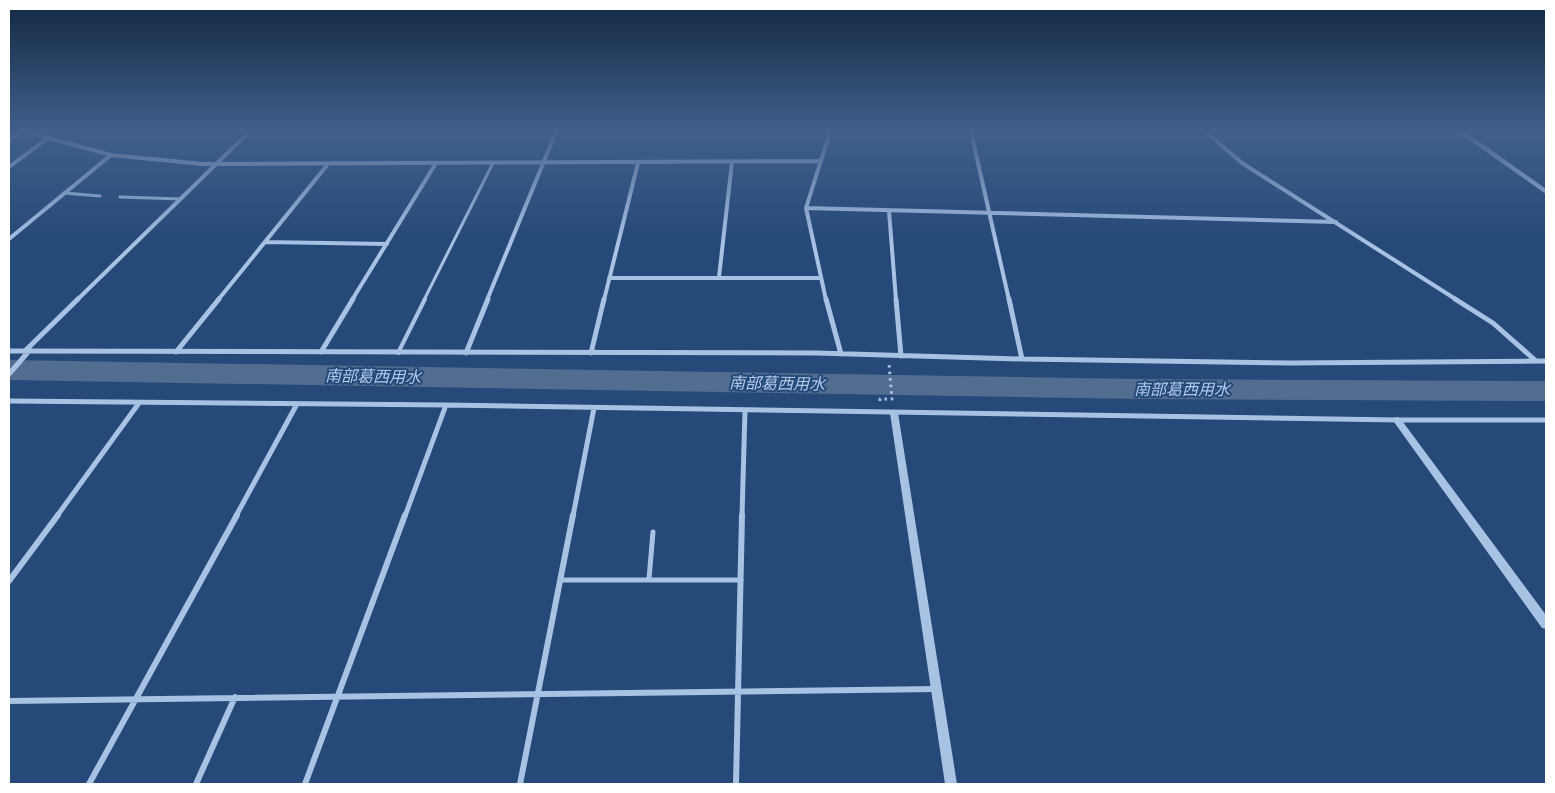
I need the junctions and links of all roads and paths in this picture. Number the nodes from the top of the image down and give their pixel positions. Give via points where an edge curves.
1 (94, 169) edge
2 (212, 169) edge
3 (324, 169) edge
4 (432, 169) edge
5 (490, 169) edge
6 (540, 169) edge
7 (637, 169) edge
8 (731, 169) edge
9 (818, 169) edge
10 (979, 169) edge
11 (1252, 169) edge
12 (1513, 169) edge
13 (1546, 192) edge
14 (64, 193) junction
15 (100, 196) dead end
16 (120, 197) dead end
17 (181, 199) junction
18 (806, 208) junction
19 (889, 211) junction
20 (989, 214) junction
21 (1336, 222) junction
22 (9, 239) edge
23 (265, 242) junction
24 (387, 244) junction
25 (719, 277) junction
26 (610, 278) junction
27 (820, 278) junction
28 (9, 351) edge
29 (27, 351) junction
30 (176, 352) junction
31 (321, 352) junction
32 (398, 353) junction
33 (466, 353) junction
34 (591, 353) junction
35 (841, 354) junction
36 (901, 356) junction
37 (1022, 359) junction
38 (1537, 361) junction
39 (1546, 361) edge
40 (889, 370) dead end
41 (9, 374) edge
42 (9, 401) edge
43 (880, 401) dead end
44 (139, 403) junction
45 (297, 404) junction
46 (446, 405) junction
47 (594, 408) junction
48 (745, 410) junction
49 (894, 413) junction
50 (1397, 420) junction
51 (1546, 420) edge
52 (653, 532) dead end
53 (561, 580) junction
54 (649, 580) junction
55 (741, 580) junction
56 (9, 581) edge
57 (1546, 624) edge
58 (937, 689) junction
59 (738, 692) junction
60 (538, 694) junction
61 (338, 695) junction
62 (235, 697) junction
63 (136, 699) junction
64 (9, 701) edge
65 (89, 784) edge
66 (196, 784) edge
67 (305, 784) edge
68 (520, 784) edge
69 (736, 784) edge
70 (951, 784) edge

1 - 14 street
2 - 17 street
3 - 23 street
4 - 24 street
5 - 32 lane
6 - 33 street
7 - 26 street
8 - 25 street
9 - 18 street
10 - 20 street
11 - 21 street
12 - 13 street
14 - 15 lane
14 - 22 street
16 - 17 lane
17 - 29 street
18 - 19 street
18 - 27 street
19 - 20 street
19 - 36 street
20 - 21 street
20 - 37 street
21 - 38 street via 1493,324
23 - 24 street
23 - 30 street
24 - 31 street
25 - 26 street
25 - 27 street
26 - 34 street
27 - 35 street
28 - 29 street
29 - 30 street
29 - 41 street
30 - 31 street
31 - 32 street
32 - 33 street
33 - 34 street
34 - 35 street
35 - 36 street
36 - 37 street
37 - 38 street via 1290,363
38 - 39 street
40 - 43 path via 892,399
42 - 44 street
44 - 45 street
44 - 56 street
45 - 46 street
45 - 63 street
46 - 47 street
46 - 61 street
47 - 48 street
47 - 53 street
48 - 49 street
48 - 55 street
49 - 50 street
49 - 58 street
50 - 51 street
50 - 57 street
52 - 54 lane
53 - 54 lane
53 - 60 street
54 - 55 lane
55 - 59 street
58 - 59 street
58 - 70 street
59 - 60 street
59 - 69 street
60 - 61 street
60 - 68 street
61 - 62 street
61 - 67 street
62 - 63 street
62 - 66 street
63 - 64 street
63 - 65 street

